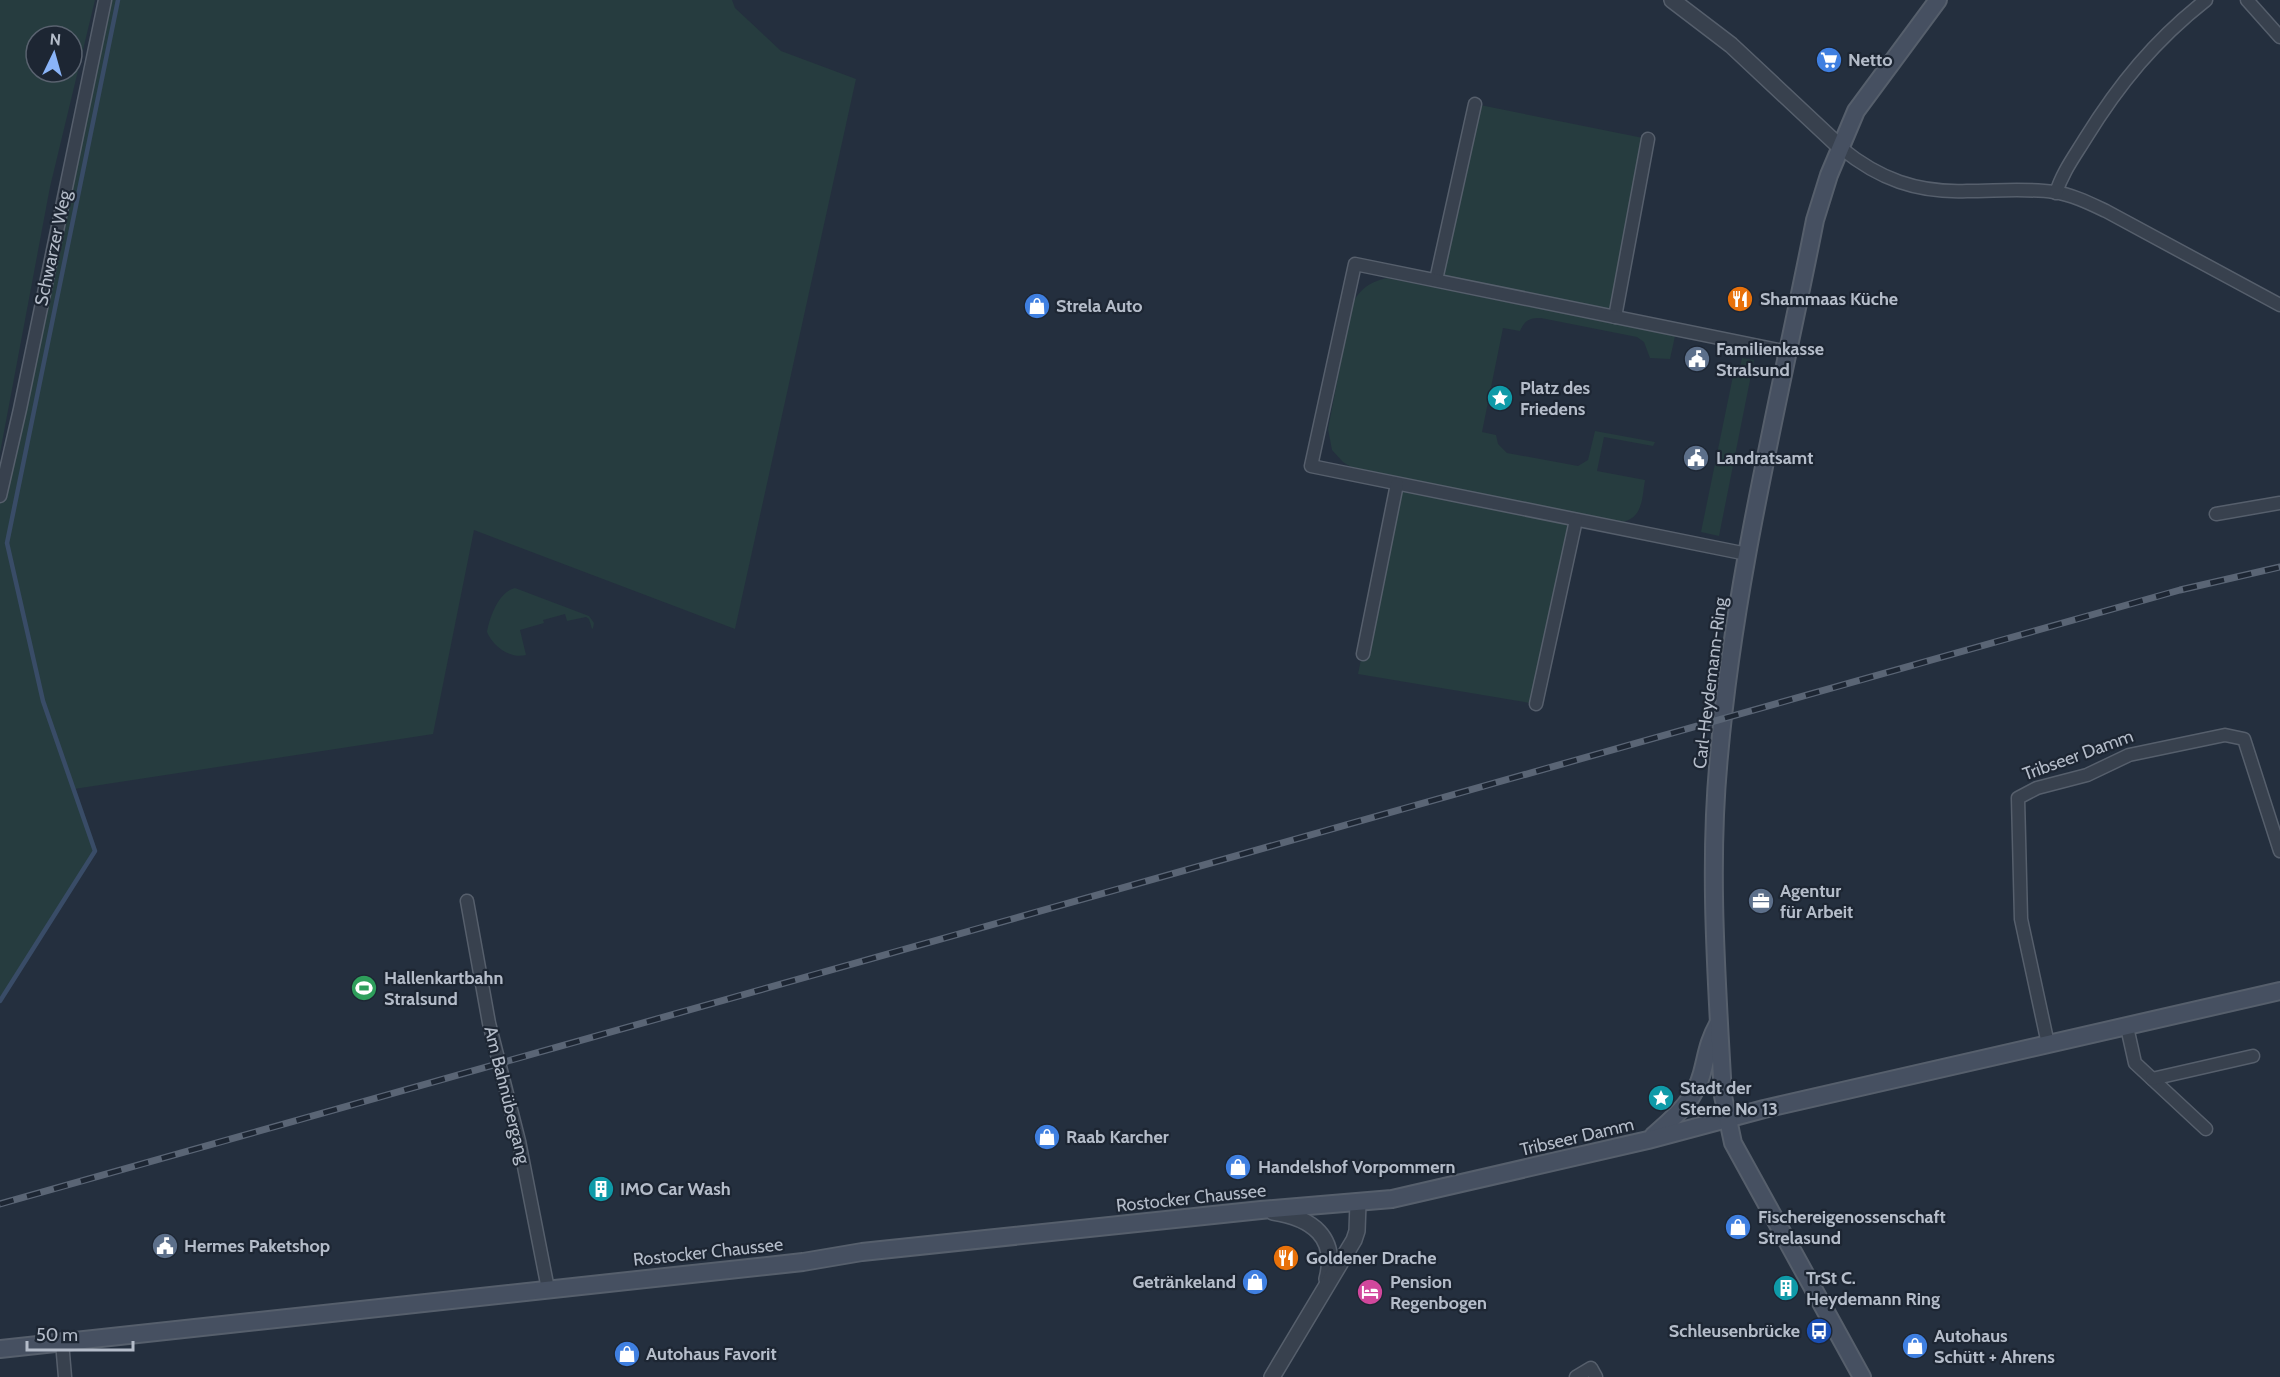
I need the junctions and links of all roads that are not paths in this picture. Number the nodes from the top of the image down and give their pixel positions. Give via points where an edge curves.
1 (105, 0) edge
2 (1671, 0) edge
3 (1938, 0) edge
4 (2206, 0) edge
5 (2247, 0) edge
6 (2280, 37) edge
7 (1475, 104) dead end
8 (1648, 139) dead end
9 (1840, 148) junction
10 (2056, 193) junction
11 (1436, 280) junction
12 (2280, 305) edge
13 (1616, 317) junction
14 (1788, 352) junction
15 (1397, 484) junction
16 (0, 496) edge
17 (2280, 503) edge
18 (2216, 514) dead end
19 (1576, 520) junction
20 (1747, 554) junction
21 (1363, 654) dead end
22 (1536, 704) dead end
23 (2280, 851) edge
24 (467, 901) dead end
25 (2280, 991) edge
26 (1719, 1024) junction
27 (2127, 1027) junction
28 (2048, 1044) junction
29 (2253, 1056) dead end
30 (2152, 1079) junction
31 (1726, 1118) junction
32 (2206, 1129) dead end
33 (1648, 1140) junction
34 (1358, 1203) junction
35 (1261, 1210) junction
36 (1324, 1287) junction
37 (548, 1289) junction
38 (62, 1342) junction
39 (0, 1349) edge
40 (65, 1377) edge
41 (1272, 1377) edge
42 (1576, 1377) edge
43 (1596, 1377) edge
44 (1862, 1377) edge

1 - 16 street, Schwarzer Weg
2 - 9 street via 1731,45
3 - 9 main road, Carl-Heydemann-Ring via 1856,111
4 - 10 street via 2177,22 2134,67 2094,124
5 - 6 street
7 - 11 street
8 - 13 street
9 - 10 street via 1881,176 1917,186 1965,192
9 - 14 main road, Carl-Heydemann-Ring via 1815,220
10 - 12 street via 2106,211
11 - 13 street
11 - 15 street via 1355,264 1311,466
13 - 14 street
14 - 20 main road, Carl-Heydemann-Ring
15 - 19 street
15 - 21 street
17 - 18 street
19 - 20 street
19 - 22 street
20 - 26 main road, Carl-Heydemann-Ring via 1729,664 1716,794
23 - 28 street, Tribseer Damm via 2244,739 2225,735 2129,755 2087,775 2037,788 2018,798 2021,919
24 - 37 street, Am Bahnübergang via 489,1023 519,1141
25 - 27 main road, Tribseer Damm
26 - 31 main road, Carl-Heydemann-Ring
26 - 33 main road via 1709,1040 1693,1094 1677,1115
27 - 28 main road, Tribseer Damm
27 - 30 street via 2135,1063
28 - 31 main road, Tribseer Damm
29 - 30 street
30 - 32 street
31 - 33 main road, Tribseer Damm
31 - 44 main road, Carl-Heydemann-Ring via 1733,1143
33 - 34 main road, Tribseer Damm via 1440,1189
34 - 35 main road, Rostocker Chaussee
34 - 36 street via 1354,1240
35 - 36 street via 1298,1218 1322,1234 1330,1257
35 - 37 main road, Rostocker Chaussee
36 - 41 street
37 - 38 main road, Rostocker Chaussee
38 - 39 main road, Rostocker Chaussee
38 - 40 street
42 - 43 street via 1591,1368

